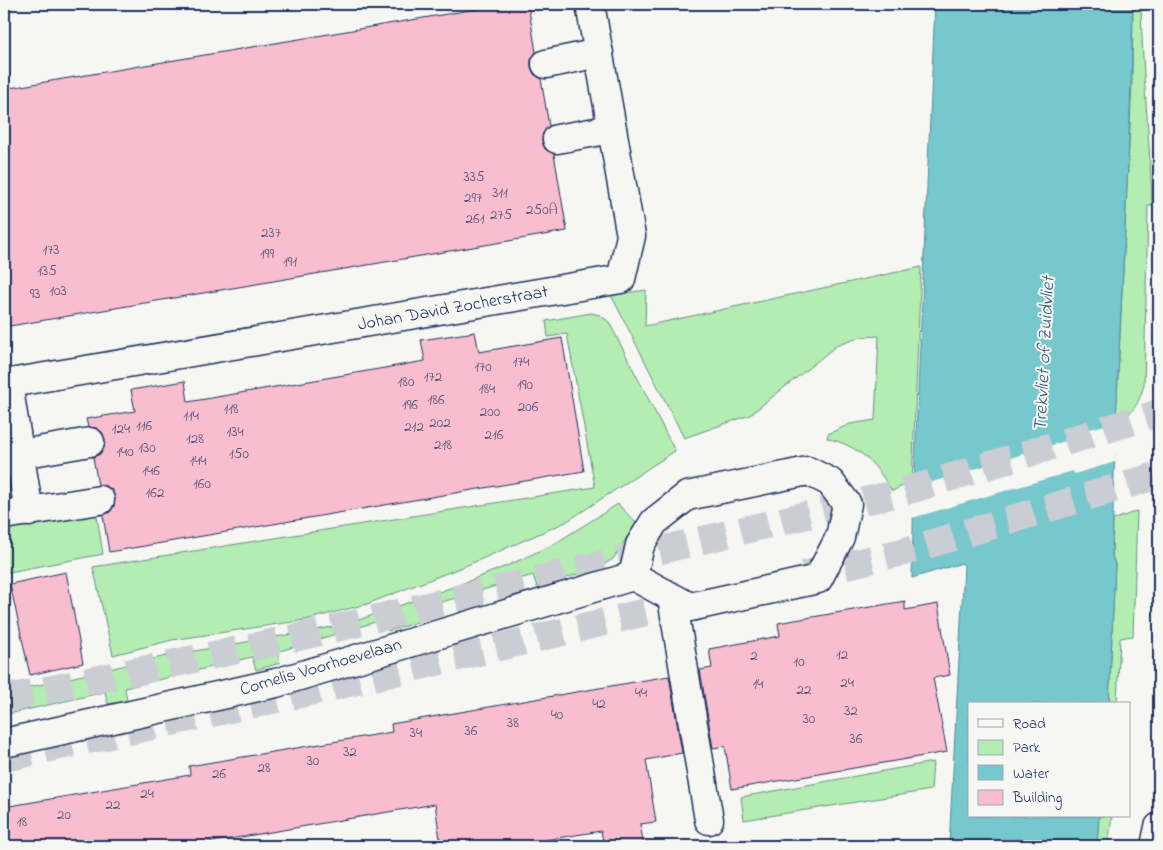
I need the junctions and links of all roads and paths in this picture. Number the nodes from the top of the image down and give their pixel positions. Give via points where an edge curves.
1 (590, 4) edge
2 (599, 52) junction
3 (546, 64) dead end
4 (612, 129) junction
5 (557, 139) dead end
6 (6, 384) edge
7 (90, 442) dead end
8 (12, 455) edge
9 (100, 500) dead end
10 (16, 513) edge
11 (633, 576) junction
12 (672, 598) junction
13 (4, 743) edge
14 (709, 820) dead end
15 (1159, 827) edge
16 (1155, 846) edge

1 - 2 street, Johan David Zocherstraat
2 - 3 street
2 - 4 street, Johan David Zocherstraat
4 - 5 street
4 - 6 street, Johan David Zocherstraat via 631,236 621,279
6 - 8 street, Johan David Zocherstraat
7 - 8 street
8 - 10 street, Johan David Zocherstraat
9 - 10 street
11 - 12 street
11 - 12 street via 640,544 654,522 687,496 808,470 830,482 846,504 840,538 818,579 690,607
11 - 13 street, Cornelis Voorhoevelaan via 276,683
12 - 14 street via 708,744
15 - 16 street

